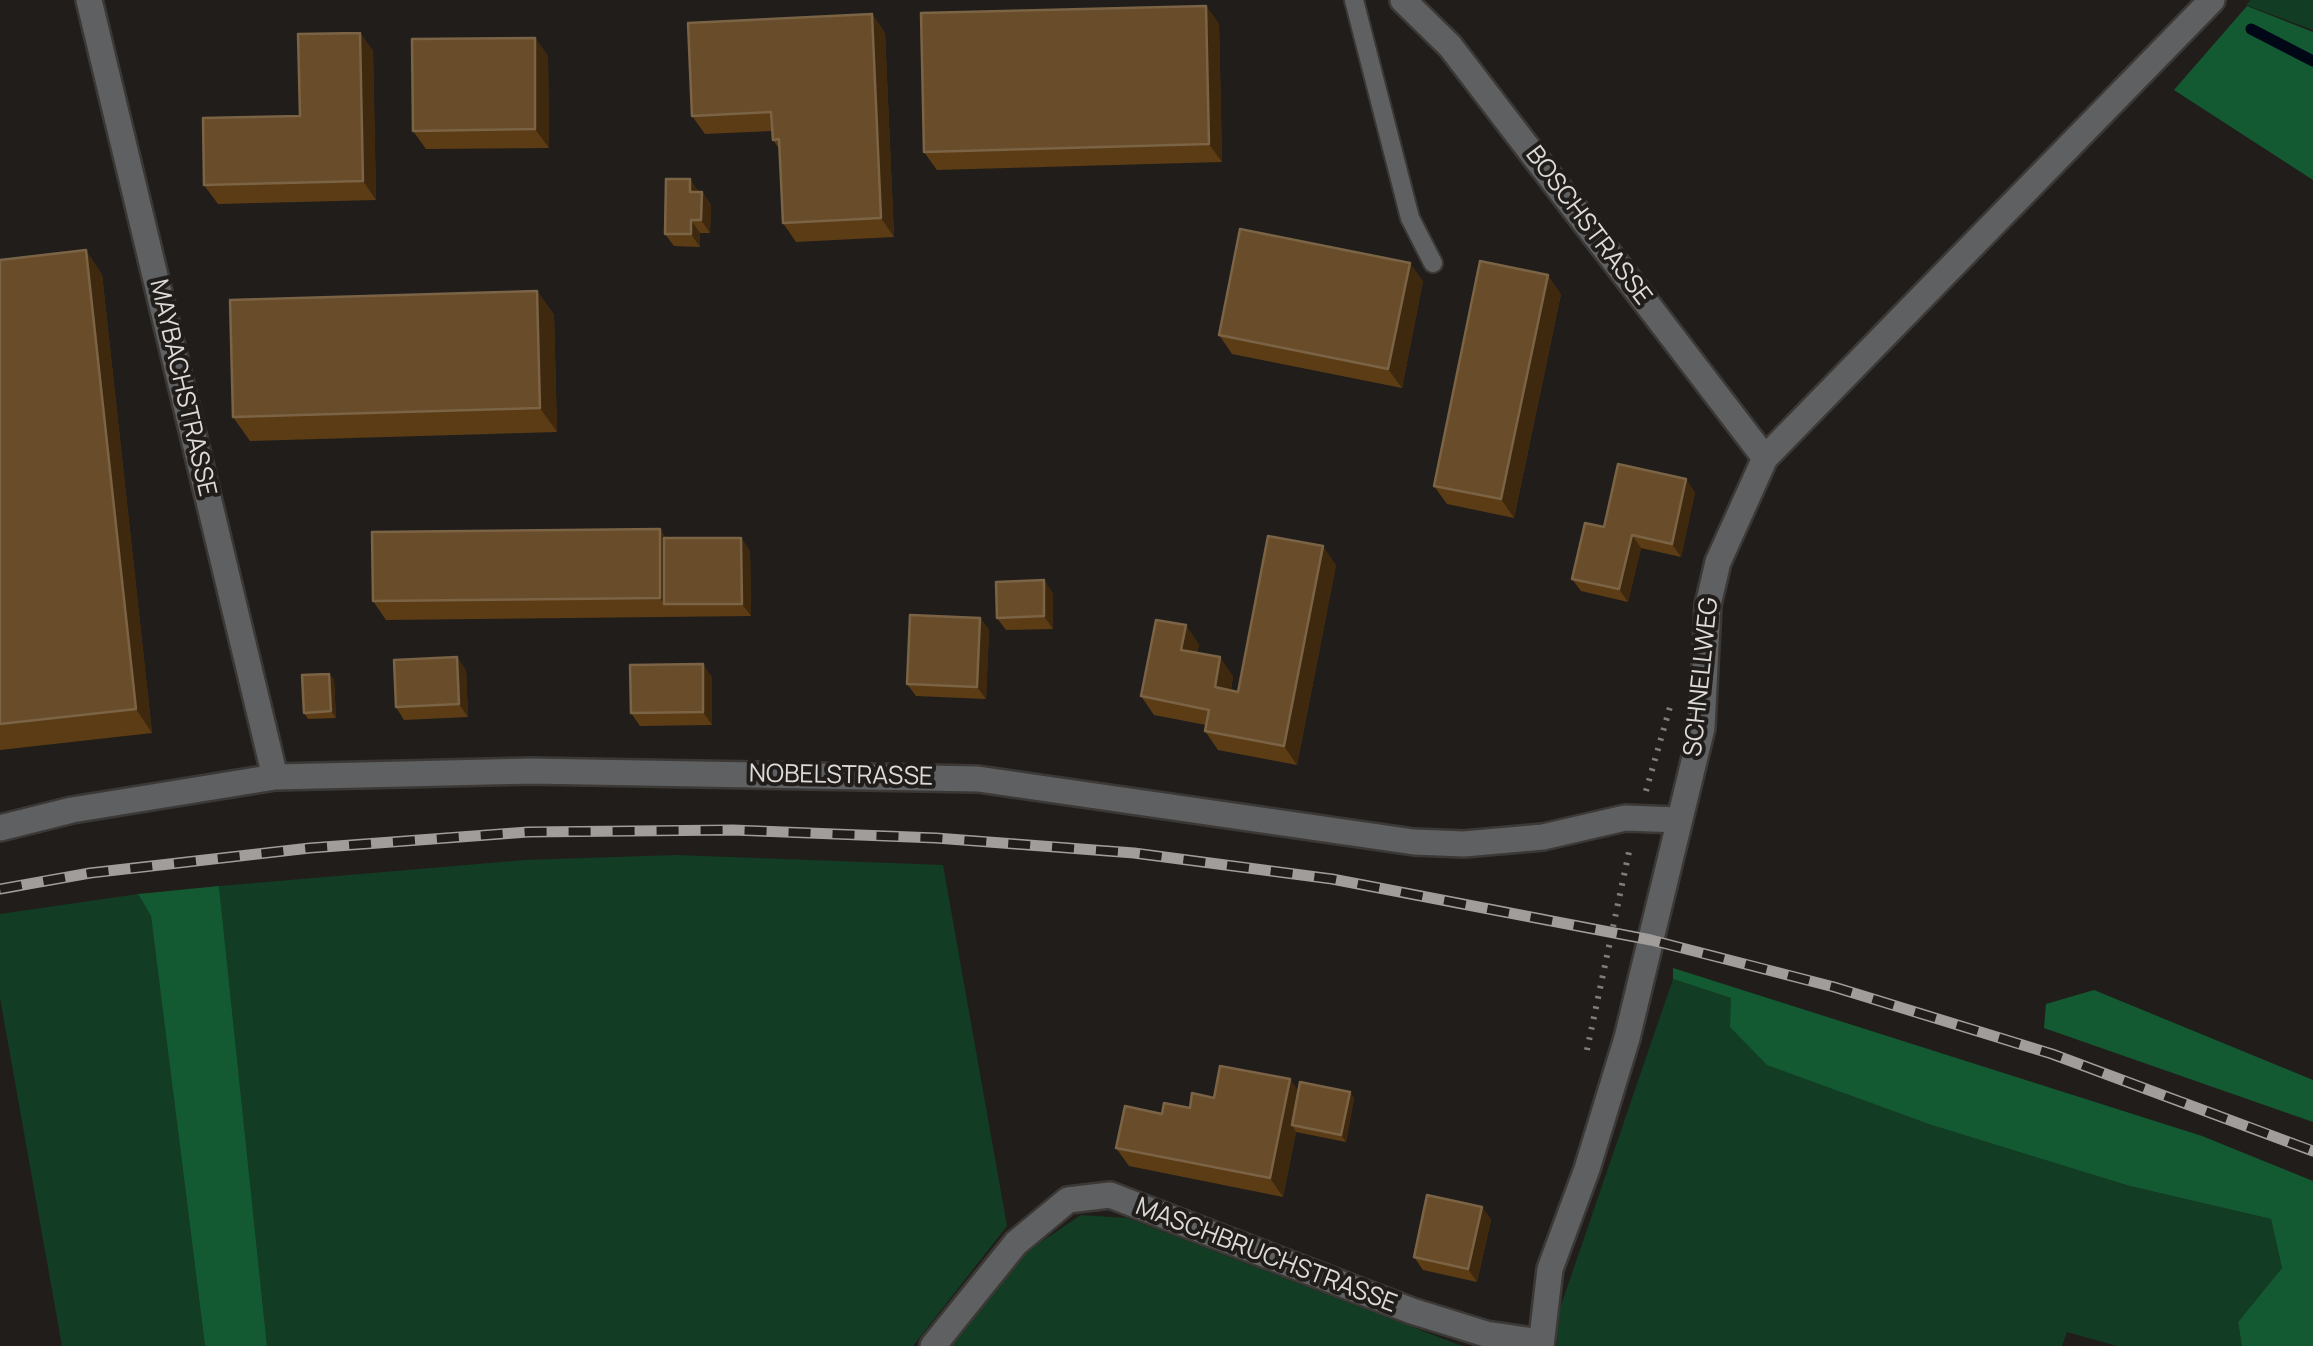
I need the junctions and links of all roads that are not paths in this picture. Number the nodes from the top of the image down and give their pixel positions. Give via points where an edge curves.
1 (89, 0) edge
2 (1354, 0) edge
3 (1403, 0) edge
4 (2212, 0) edge
5 (1433, 263) dead end
6 (1765, 458) junction
7 (275, 777) junction
8 (1679, 820) junction
9 (0, 828) edge
10 (1541, 1344) edge
11 (933, 1346) edge

1 - 7 street, MAYBACHSTRASSE
2 - 5 lane via 1410,218
3 - 6 street, BOSCHSTRASSE via 1450,46
4 - 6 street, SCHNELLWEG
6 - 8 street, SCHNELLWEG via 1718,562 1704,655 1702,728
7 - 8 street, NOBELSTRASSE via 531,771 978,778 1464,844 1638,818
7 - 9 street, NOBELSTRASSE
8 - 10 street, SCHNELLWEG via 1610,1098 1550,1268
10 - 11 street, MASCHBRUCHSTRASSE via 1412,1312 1110,1196 1068,1200 1016,1243

